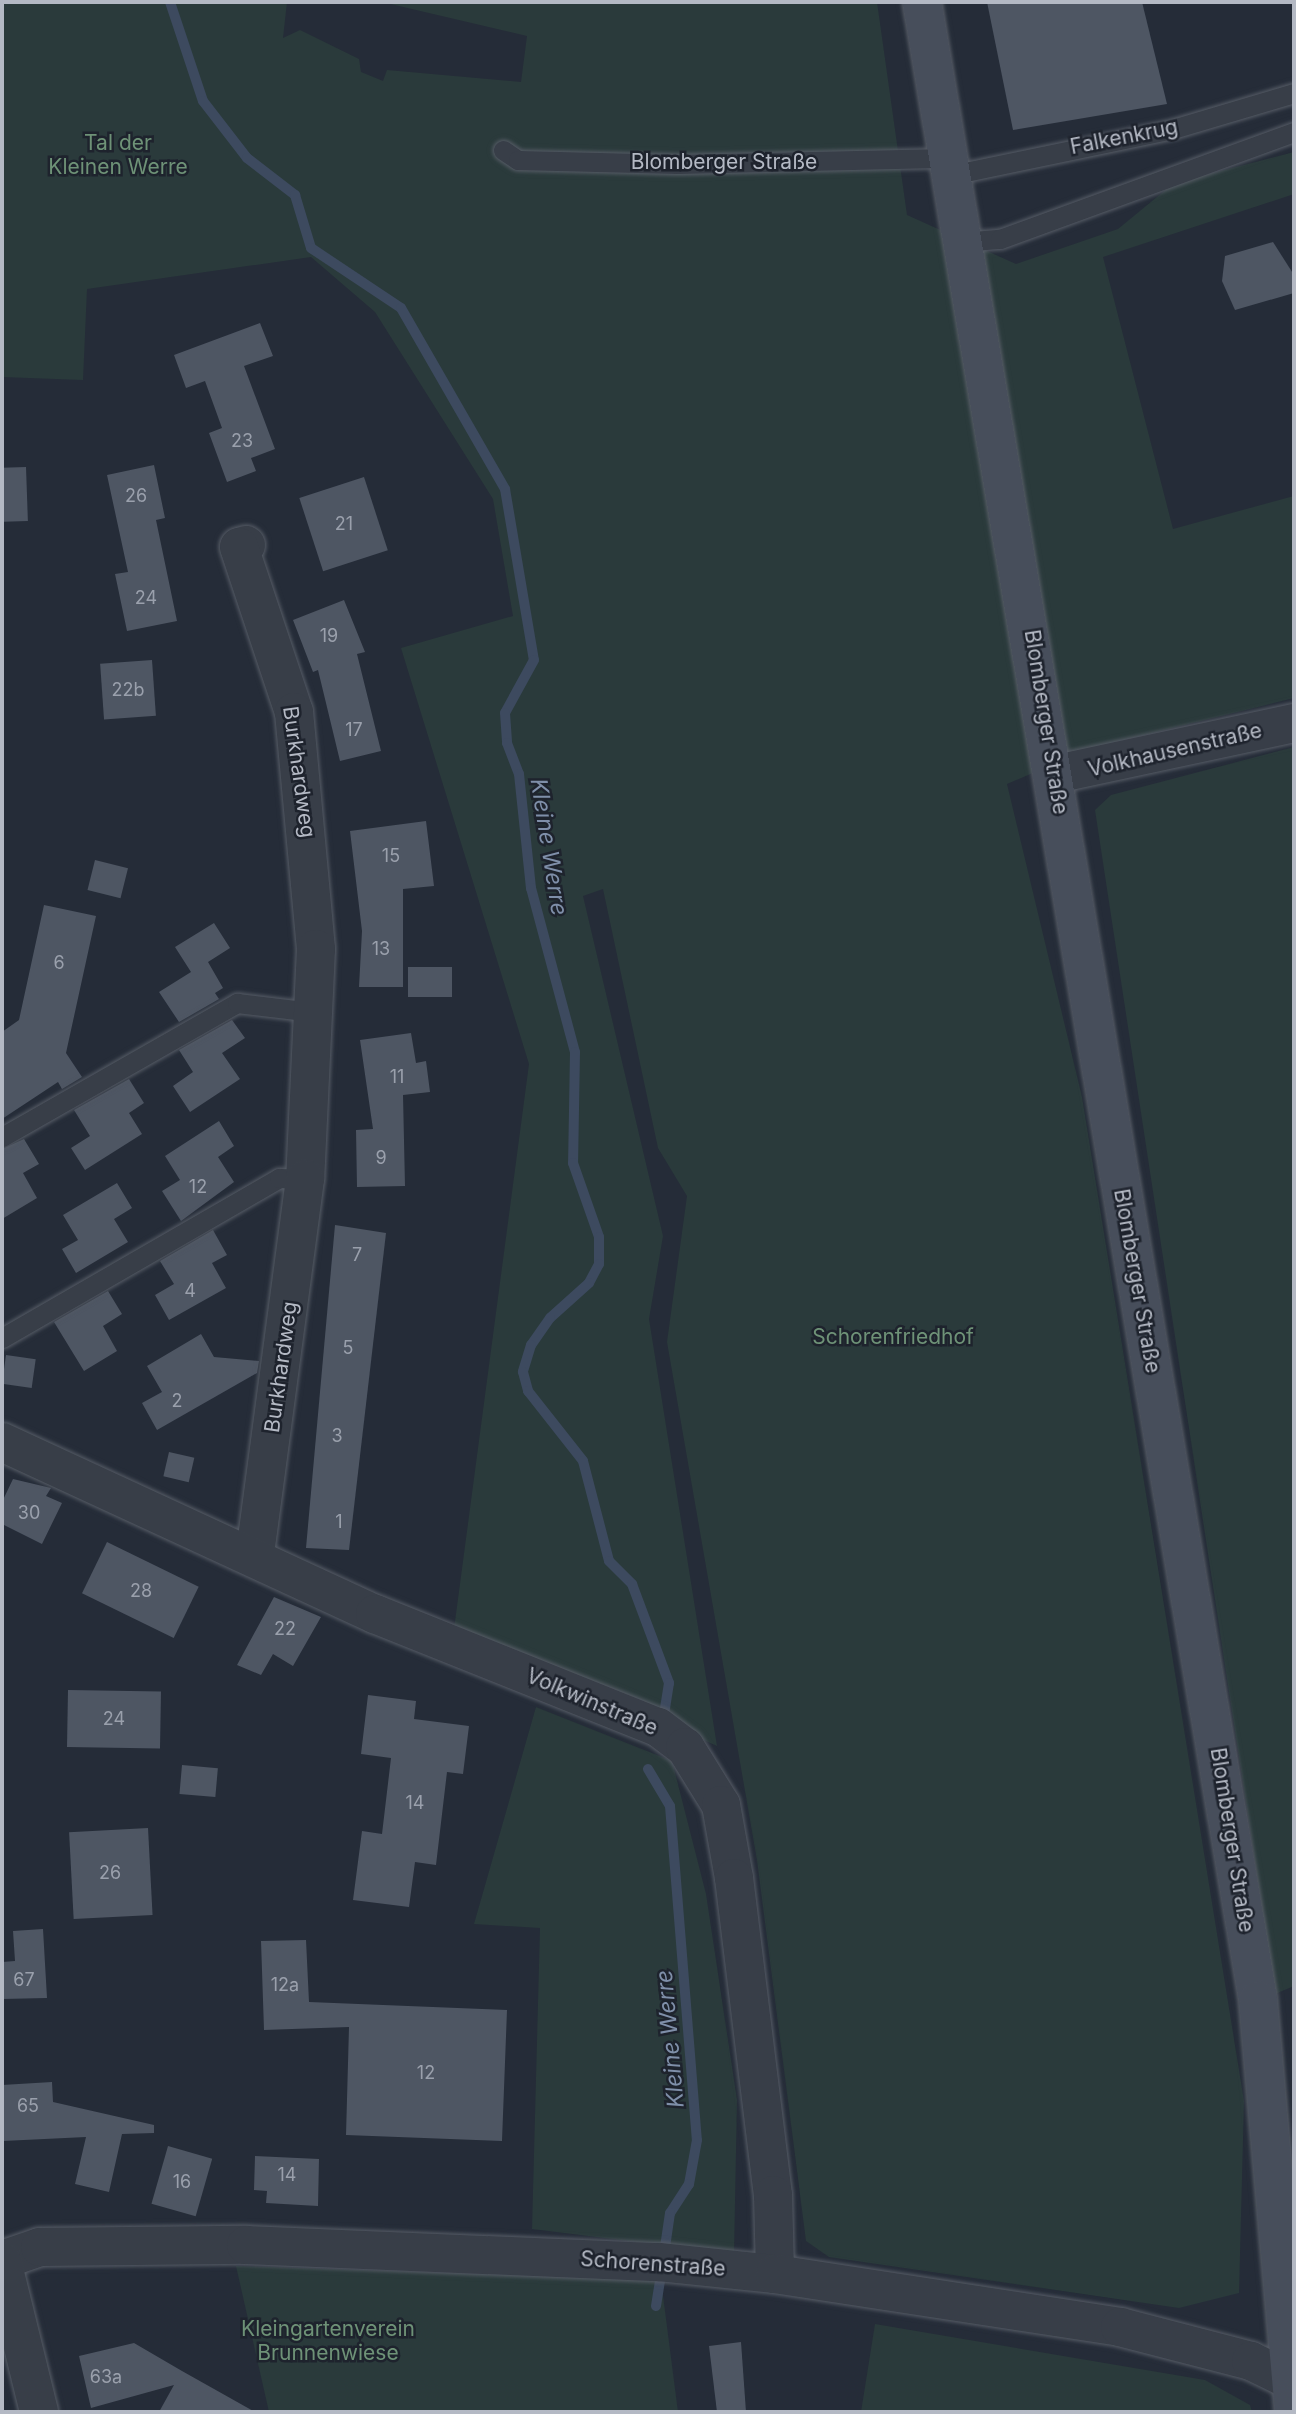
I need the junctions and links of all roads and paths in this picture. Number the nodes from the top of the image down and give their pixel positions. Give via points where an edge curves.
1 (922, 2) edge
2 (1294, 93) edge
3 (1294, 132) edge
4 (503, 149) dead end
5 (950, 167) junction
6 (962, 242) junction
7 (246, 545) dead end
8 (1294, 723) edge
9 (1056, 774) junction
10 (313, 1012) junction
11 (2, 1137) edge
12 (306, 1179) junction
13 (2, 1338) edge
14 (2, 1442) edge
15 (255, 1555) junction
16 (1286, 2169) edge
17 (2, 2260) edge
18 (775, 2274) junction
19 (1294, 2382) edge
20 (1294, 2408) edge
21 (39, 2412) edge

1 - 5 street, Blomberger Straße
2 - 5 lane, Falkenkrug via 1173,129
3 - 6 lane via 1000,239
4 - 5 lane, Blomberger Straße via 518,160
5 - 6 street, Blomberger Straße
6 - 9 street, Blomberger Straße
7 - 10 street, Burkhardweg via 239,547 293,712 314,876
8 - 9 street, Volkhausenstraße
9 - 16 street, Blomberger Straße
10 - 11 lane via 237,1003
10 - 12 street, Burkhardweg
12 - 13 lane via 279,1178
12 - 15 street, Burkhardweg
14 - 15 street, Volkwinstraße
15 - 18 street, Volkwinstraße via 375,1614 658,1727 685,1747 721,1805 773,2102
16 - 19 street, Blomberger Straße
17 - 18 street, Schorenstraße via 40,2247 246,2245 668,2264
17 - 21 street
18 - 19 street, Schorenstraße via 1120,2327 1251,2361
19 - 20 street, Blomberger Straße

